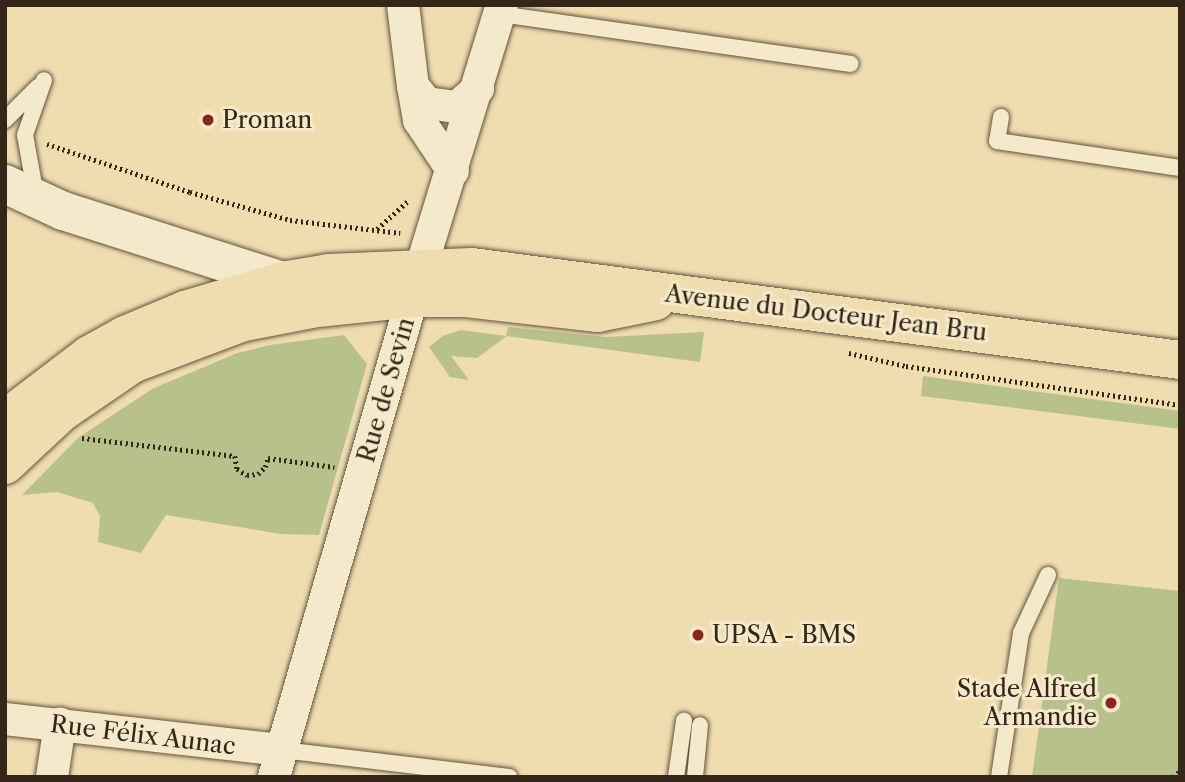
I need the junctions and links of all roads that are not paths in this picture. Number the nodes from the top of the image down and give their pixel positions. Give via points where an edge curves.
1 (403, 5) edge
2 (501, 10) edge
3 (850, 64) dead end
4 (412, 86) junction
5 (478, 89) junction
6 (1000, 117) dead end
7 (5, 120) edge
8 (1180, 168) edge
9 (453, 171) junction
10 (21, 191) edge
11 (421, 268) junction
12 (282, 281) junction
13 (685, 295) junction
14 (1180, 360) edge
15 (5, 419) edge
16 (5, 465) edge
17 (1048, 575) dead end
18 (5, 719) edge
19 (684, 721) dead end
20 (60, 724) junction
21 (701, 724) dead end
22 (278, 763) edge
23 (448, 773) edge
24 (52, 777) edge
25 (509, 777) edge
26 (676, 777) edge
27 (695, 777) edge
28 (999, 777) edge

1 - 4 street
2 - 3 lane
2 - 5 street, Rue de Sevin
4 - 5 street via 427,103 443,107 457,107
4 - 9 street via 419,120
5 - 9 street, Rue de Sevin
6 - 8 lane via 997,141
7 - 10 lane via 44,80 25,135
9 - 11 street, Rue de Sevin
10 - 12 street via 63,211
11 - 12 main road via 329,273
11 - 13 main road, Avenue du Docteur Jean Bru via 472,267
11 - 13 main road via 466,298 598,313
11 - 16 main road via 317,308 244,322 132,364 62,412
11 - 22 street, Rue de Sevin
12 - 15 main road via 184,310 125,335 89,355
13 - 14 main road, Avenue du Docteur Jean Bru
17 - 28 lane via 1021,633
18 - 20 street, Rue Félix Aunac
19 - 26 lane
20 - 22 street, Rue Félix Aunac
20 - 24 street
21 - 27 lane
22 - 23 lane
23 - 25 lane

